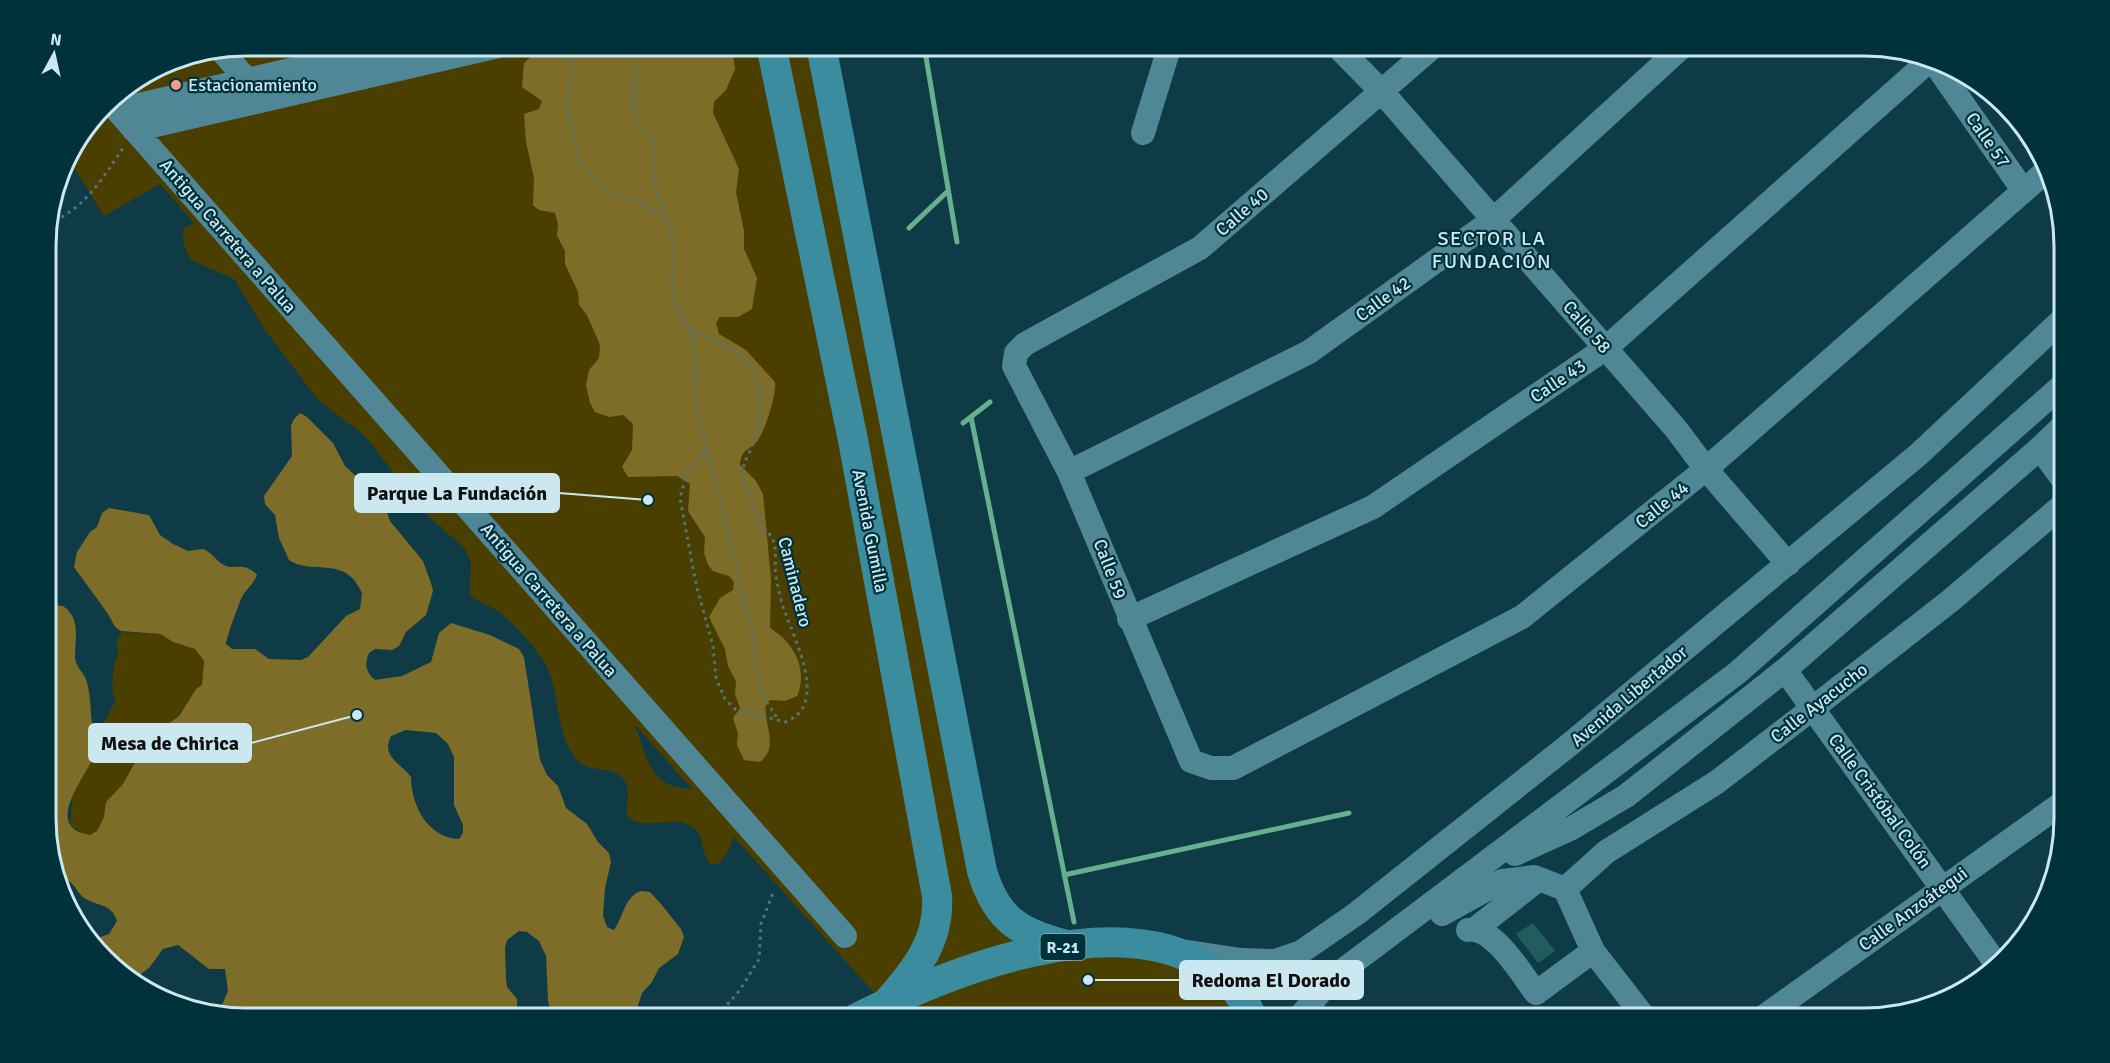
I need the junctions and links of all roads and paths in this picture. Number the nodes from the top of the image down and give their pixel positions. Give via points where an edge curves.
1 (351, 56) edge
2 (455, 56) edge
3 (569, 56) edge
4 (627, 56) edge
5 (773, 56) edge
6 (823, 56) edge
7 (1167, 56) edge
8 (1347, 56) edge
9 (1423, 56) edge
10 (1672, 56) edge
11 (227, 57) edge
12 (1926, 66) edge
13 (1939, 71) edge
14 (247, 80) junction
15 (1382, 92) junction
16 (119, 104) edge
17 (115, 107) edge
18 (135, 130) junction
19 (1143, 133) dead end
20 (2041, 176) edge
21 (2023, 190) junction
22 (58, 218) edge
23 (665, 218) junction
24 (1493, 220) junction
25 (2054, 327) edge
26 (690, 331) junction
27 (1025, 344) joint
28 (1606, 348) junction
29 (2054, 393) edge
30 (2054, 434) edge
31 (709, 447) junction
32 (2040, 448) junction
33 (2054, 467) edge
34 (1706, 469) junction
35 (1069, 472) junction
36 (2054, 513) edge
37 (1788, 564) junction
38 (1129, 619) junction
39 (1785, 669) junction
40 (1813, 708) junction
41 (778, 721) junction
42 (1233, 768) joint
43 (2054, 809) edge
44 (1480, 869) junction
45 (1539, 879) junction
46 (1943, 888) junction
47 (1566, 889) junction
48 (773, 893) dead end
49 (845, 936) dead end
50 (1144, 944) junction
51 (1070, 946) junction
52 (1593, 951) junction
53 (1369, 952) junction
54 (1992, 958) edge
55 (885, 1005) junction
56 (1246, 1007) edge
57 (1308, 1007) edge
58 (1637, 1007) edge
59 (1776, 1007) edge
60 (724, 1008) edge
61 (879, 1008) edge

1 - 14 street
2 - 18 street
3 - 23 path via 568,117 582,168 593,180
4 - 23 path via 638,80 634,110 640,124 652,136 651,159
5 - 55 main road, Avenida Gumilla via 853,440 937,896 937,920 930,946
6 - 51 main road via 982,871 993,901 1012,923 1028,933
7 - 19 street
8 - 15 street, Calle 58
9 - 15 street, Calle 40
10 - 24 street, Calle 42
11 - 14 street
12 - 28 street, Calle 43
13 - 21 street, Calle 57
14 - 16 street
15 - 24 street, Calle 58
15 - 27 street, Calle 40 via 1200,248
17 - 18 street, Antigua Carretera a Palua
18 - 22 path via 91,194
18 - 49 street, Antigua Carretera a Palua
20 - 21 street, Calle 44
21 - 34 street, Calle 44
23 - 26 path via 671,232 674,296
24 - 28 street, Calle 58
24 - 35 street, Calle 42 via 1309,352
25 - 37 street, Avenida Libertador via 1919,454
26 - 31 path via 698,368 697,407
26 - 41 path, Caminadero via 739,356 753,373 758,388 761,403 755,441 743,470 745,485 774,541 784,610 802,652 807,676 801,707 792,719
27 - 35 street, Calle 59 via 1016,353 1014,366
28 - 34 street, Calle 58
28 - 38 street, Calle 43 via 1373,507
29 - 44 street via 1737,673
30 - 32 street
31 - 41 path via 752,631 760,685
31 - 41 path via 687,473 680,498 696,584 713,646 716,678 735,710
32 - 33 street
32 - 39 street
34 - 37 street, Calle 58
34 - 42 street, Calle 44 via 1522,617
35 - 38 street, Calle 59 via 1102,544
36 - 40 street, Calle Ayacucho via 1950,601
37 - 50 street, Avenida Libertador via 1569,745 1356,914 1301,952 1260,962
38 - 42 street, Calle 59 via 1191,761 1211,768
39 - 40 street, Calle Cristóbal Colón
39 - 44 street via 1626,796 1572,828
40 - 46 street, Calle Cristóbal Colón
40 - 47 street, Calle Ayacucho via 1717,782 1606,852
43 - 46 street, Calle Anzoátegui
44 - 53 street
45 - 47 street
45 - 52 street via 1472,929 1493,938 1536,993
45 - 53 street via 1502,881
46 - 54 street, Calle Cristóbal Colón
46 - 59 street, Calle Anzoátegui
47 - 52 street
48 - 60 path via 761,924 759,959
50 - 51 main road, R-21
50 - 56 main road, R-21 via 1175,951 1205,965 1237,990
51 - 55 main road, R-21 via 980,968
52 - 58 street
53 - 57 street via 1330,980
55 - 61 main road, R-21

